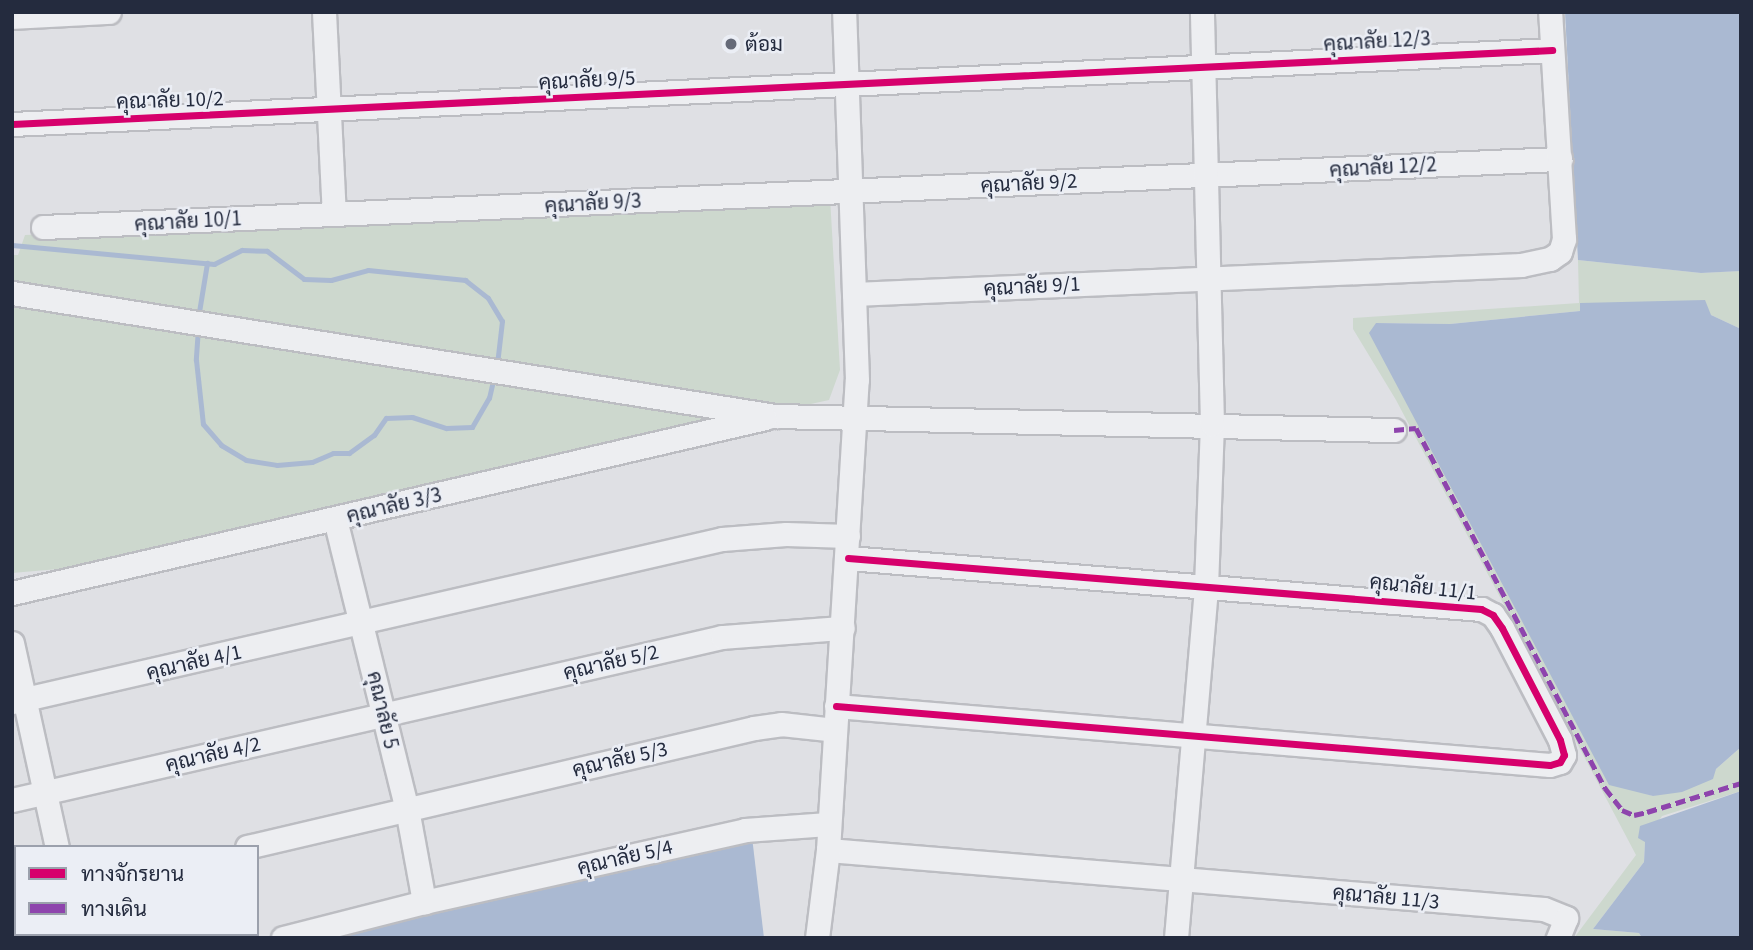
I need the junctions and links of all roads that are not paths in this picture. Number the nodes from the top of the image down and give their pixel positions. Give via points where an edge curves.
1 (109, 12) edge
2 (324, 12) edge
3 (844, 12) edge
4 (1202, 12) edge
5 (1550, 12) edge
6 (12, 17) edge
7 (1552, 50) junction
8 (1204, 68) junction
9 (848, 85) junction
10 (328, 111) junction
11 (12, 124) edge
12 (1560, 159) junction
13 (1206, 175) junction
14 (852, 191) junction
15 (334, 214) junction
16 (43, 228) dead end
17 (1209, 279) junction
18 (12, 293) edge
19 (855, 294) junction
20 (775, 416) junction
21 (854, 419) junction
22 (1212, 424) junction
23 (1394, 429) dead end
24 (335, 519) junction
25 (848, 547) junction
26 (1206, 587) junction
27 (12, 593) edge
28 (362, 624) junction
29 (843, 628) junction
30 (12, 643) edge
31 (19, 701) edge
32 (836, 705) junction
33 (382, 715) junction
34 (835, 730) junction
35 (1192, 733) junction
36 (43, 793) junction
37 (12, 800) edge
38 (407, 809) junction
39 (828, 824) junction
40 (56, 845) edge
41 (255, 845) edge
42 (828, 850) junction
43 (1182, 878) junction
44 (424, 902) junction
45 (283, 938) edge
46 (817, 938) edge
47 (1176, 938) edge
48 (1558, 938) edge

1 - 6 street
2 - 10 street
3 - 9 street
4 - 8 street
5 - 7 street
7 - 8 street, คุณาลัย 12/3
7 - 12 street
8 - 9 street, คุณาลัย 12/3
8 - 13 street
9 - 10 street, คุณาลัย 9/5
9 - 14 street
10 - 11 street, คุณาลัย 10/2
10 - 15 street
12 - 13 street, คุณาลัย 12/2
12 - 17 street, คุณาลัย 9/1 via 1564,239 1560,252 1550,259 1521,265
13 - 14 street, คุณาลัย 9/2
13 - 17 street
14 - 15 street, คุณาลัย 9/3
14 - 19 street
15 - 16 street, คุณาลัย 10/1
17 - 19 street, คุณาลัย 9/1
17 - 22 street
18 - 20 street
19 - 21 street
20 - 21 street
20 - 24 street, คุณาลัย 3/3
21 - 22 street
21 - 25 street
22 - 23 street
22 - 26 street
24 - 27 street, คุณาลัย 3/3
24 - 28 street, คุณาลัย 5
25 - 26 street, คุณาลัย 11/1
25 - 28 street, คุณาลัย 4/1 via 786,534 722,539
25 - 29 street
26 - 35 street
26 - 35 street, คุณาลัย 11/1 via 1481,609 1493,615 1502,628 1564,755 1550,765
28 - 31 street, คุณาลัย 4/1
28 - 33 street, คุณาลัย 5
29 - 32 street
29 - 33 street, คุณาลัย 5/2 via 723,636
30 - 31 street
31 - 36 street
32 - 34 street
32 - 35 street
33 - 36 street, คุณาลัย 4/2
33 - 38 street, คุณาลัย 5
34 - 38 street, คุณาลัย 5/3 via 781,724 754,728
34 - 39 street
35 - 43 street
36 - 37 street, คุณาลัย 4/2
36 - 40 street
38 - 41 street, คุณาลัย 5/3
38 - 44 street, คุณาลัย 5
39 - 42 street
39 - 44 street, คุณาลัย 5/4 via 759,827
42 - 43 street
42 - 46 street
43 - 47 street
43 - 48 street, คุณาลัย 11/3 via 1544,909 1566,918
44 - 45 street, คุณาลัย 5/4

